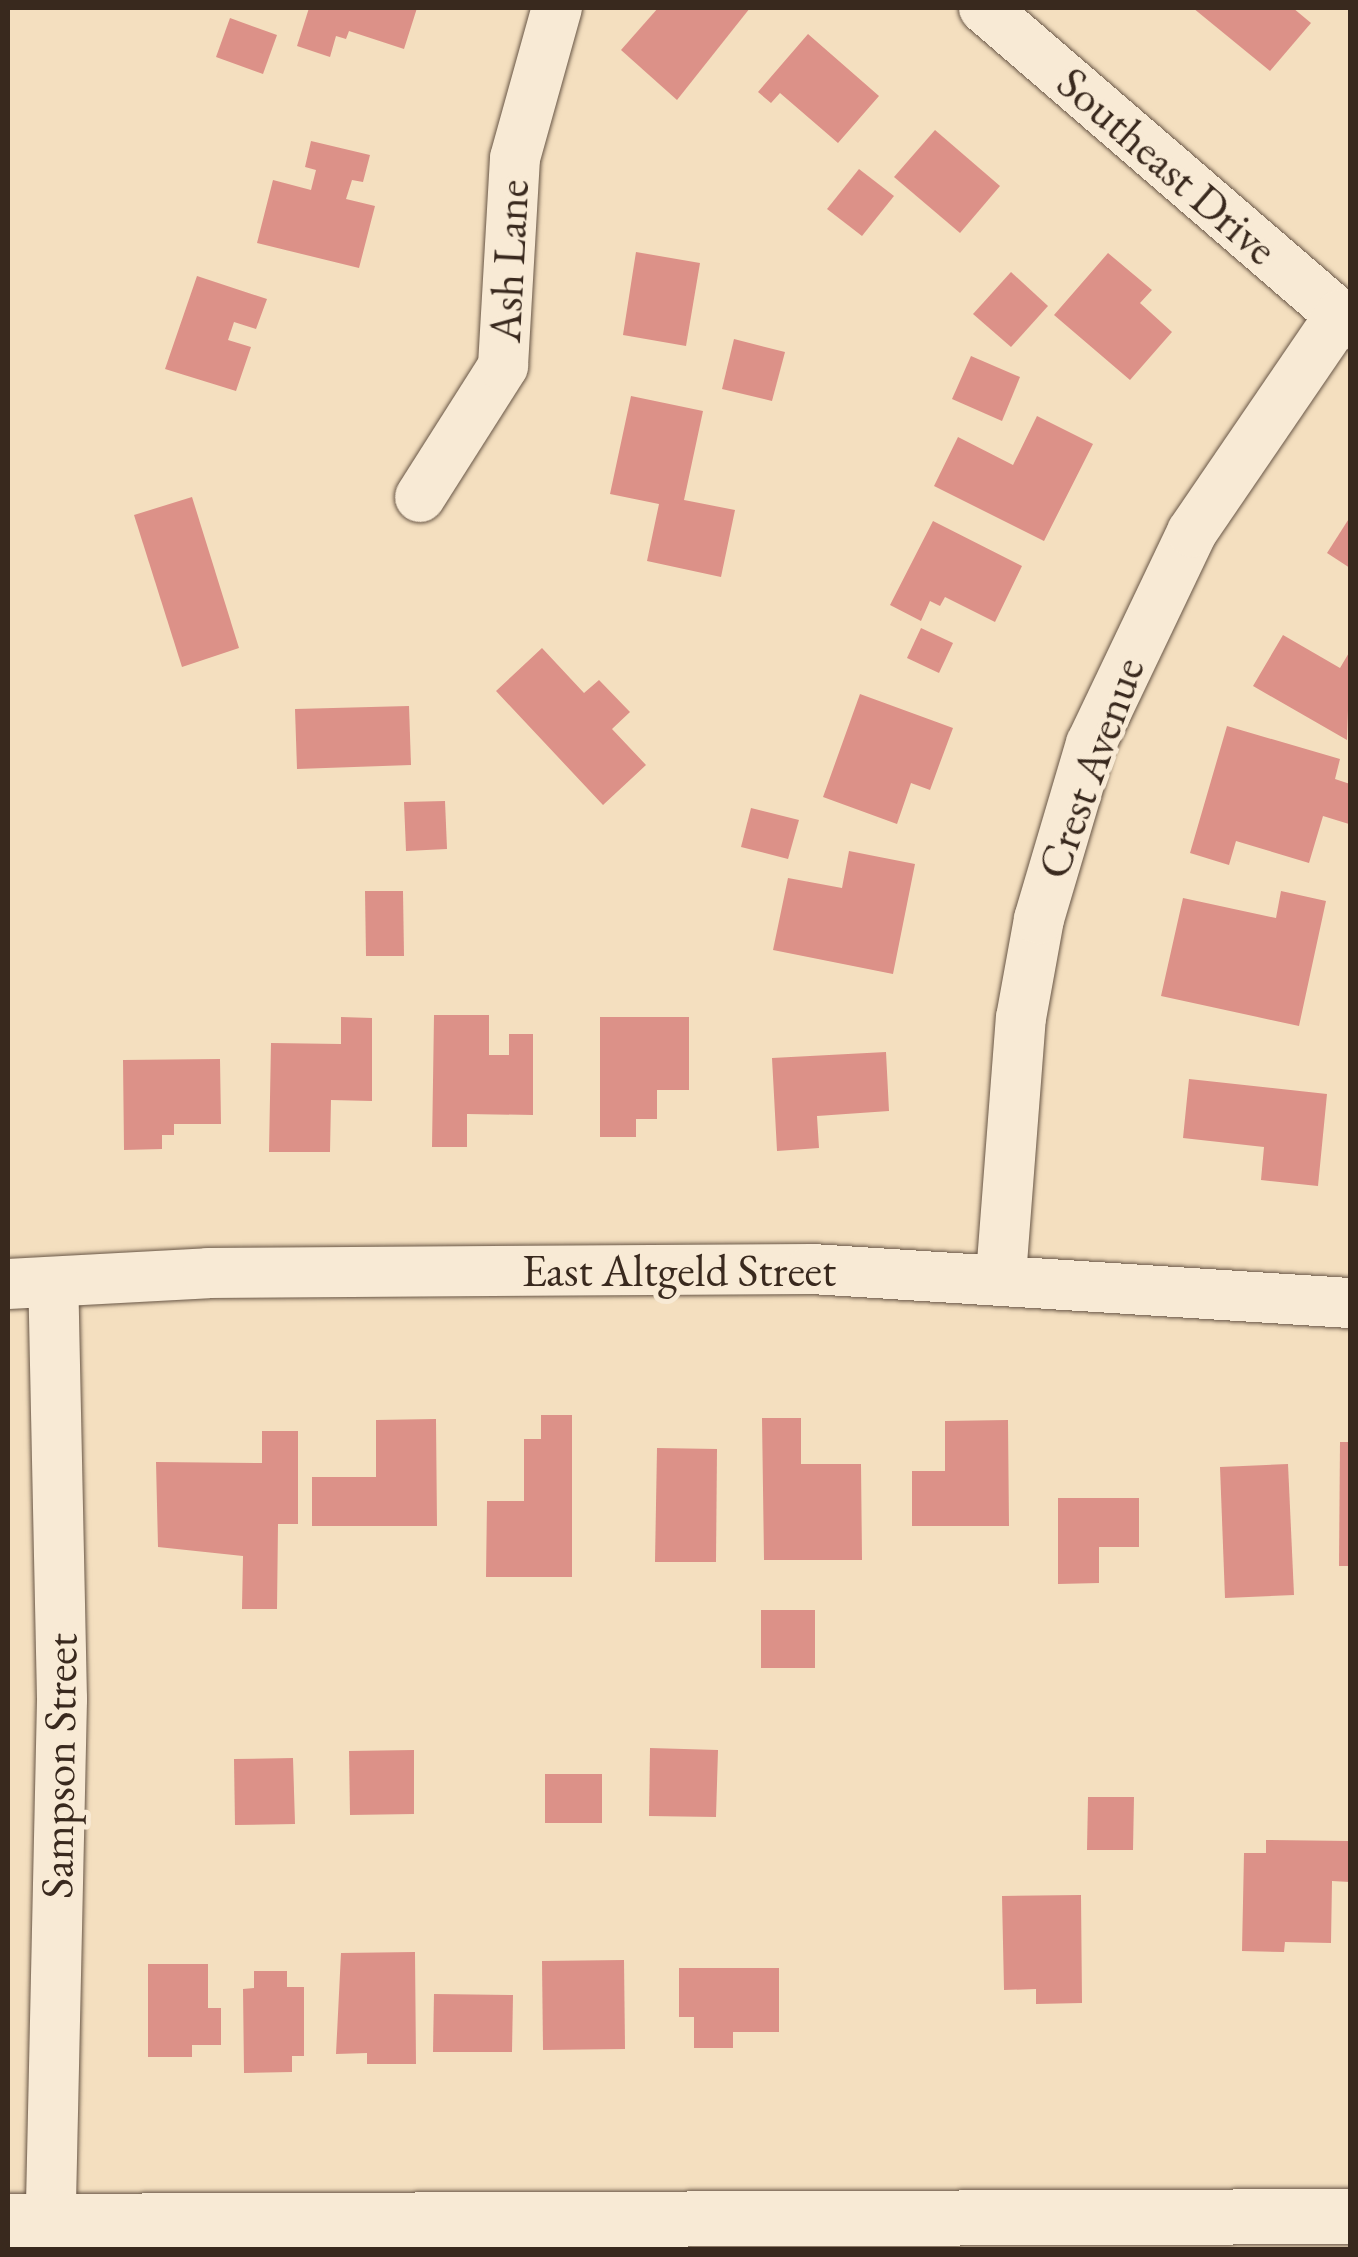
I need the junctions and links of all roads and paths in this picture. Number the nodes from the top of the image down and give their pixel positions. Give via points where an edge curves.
1 (557, 8) edge
2 (984, 8) edge
3 (1345, 319) edge
4 (420, 497) dead end
5 (1001, 1276) junction
6 (30, 1283) edge
7 (1350, 1303) edge
8 (1350, 2216) edge
9 (36, 2231) edge
10 (1071, 2234) edge

1 - 4 street, Ash Lane via 515,158 503,366
2 - 3 street, Southeast Drive
3 - 5 street, Crest Avenue via 1192,532 1091,744 1039,919 1021,1018
5 - 6 street, East Altgeld Street via 792,1269 208,1273
5 - 7 street, East Altgeld Street
6 - 9 street, Sampson Street via 62,1680
8 - 10 street
9 - 10 street

